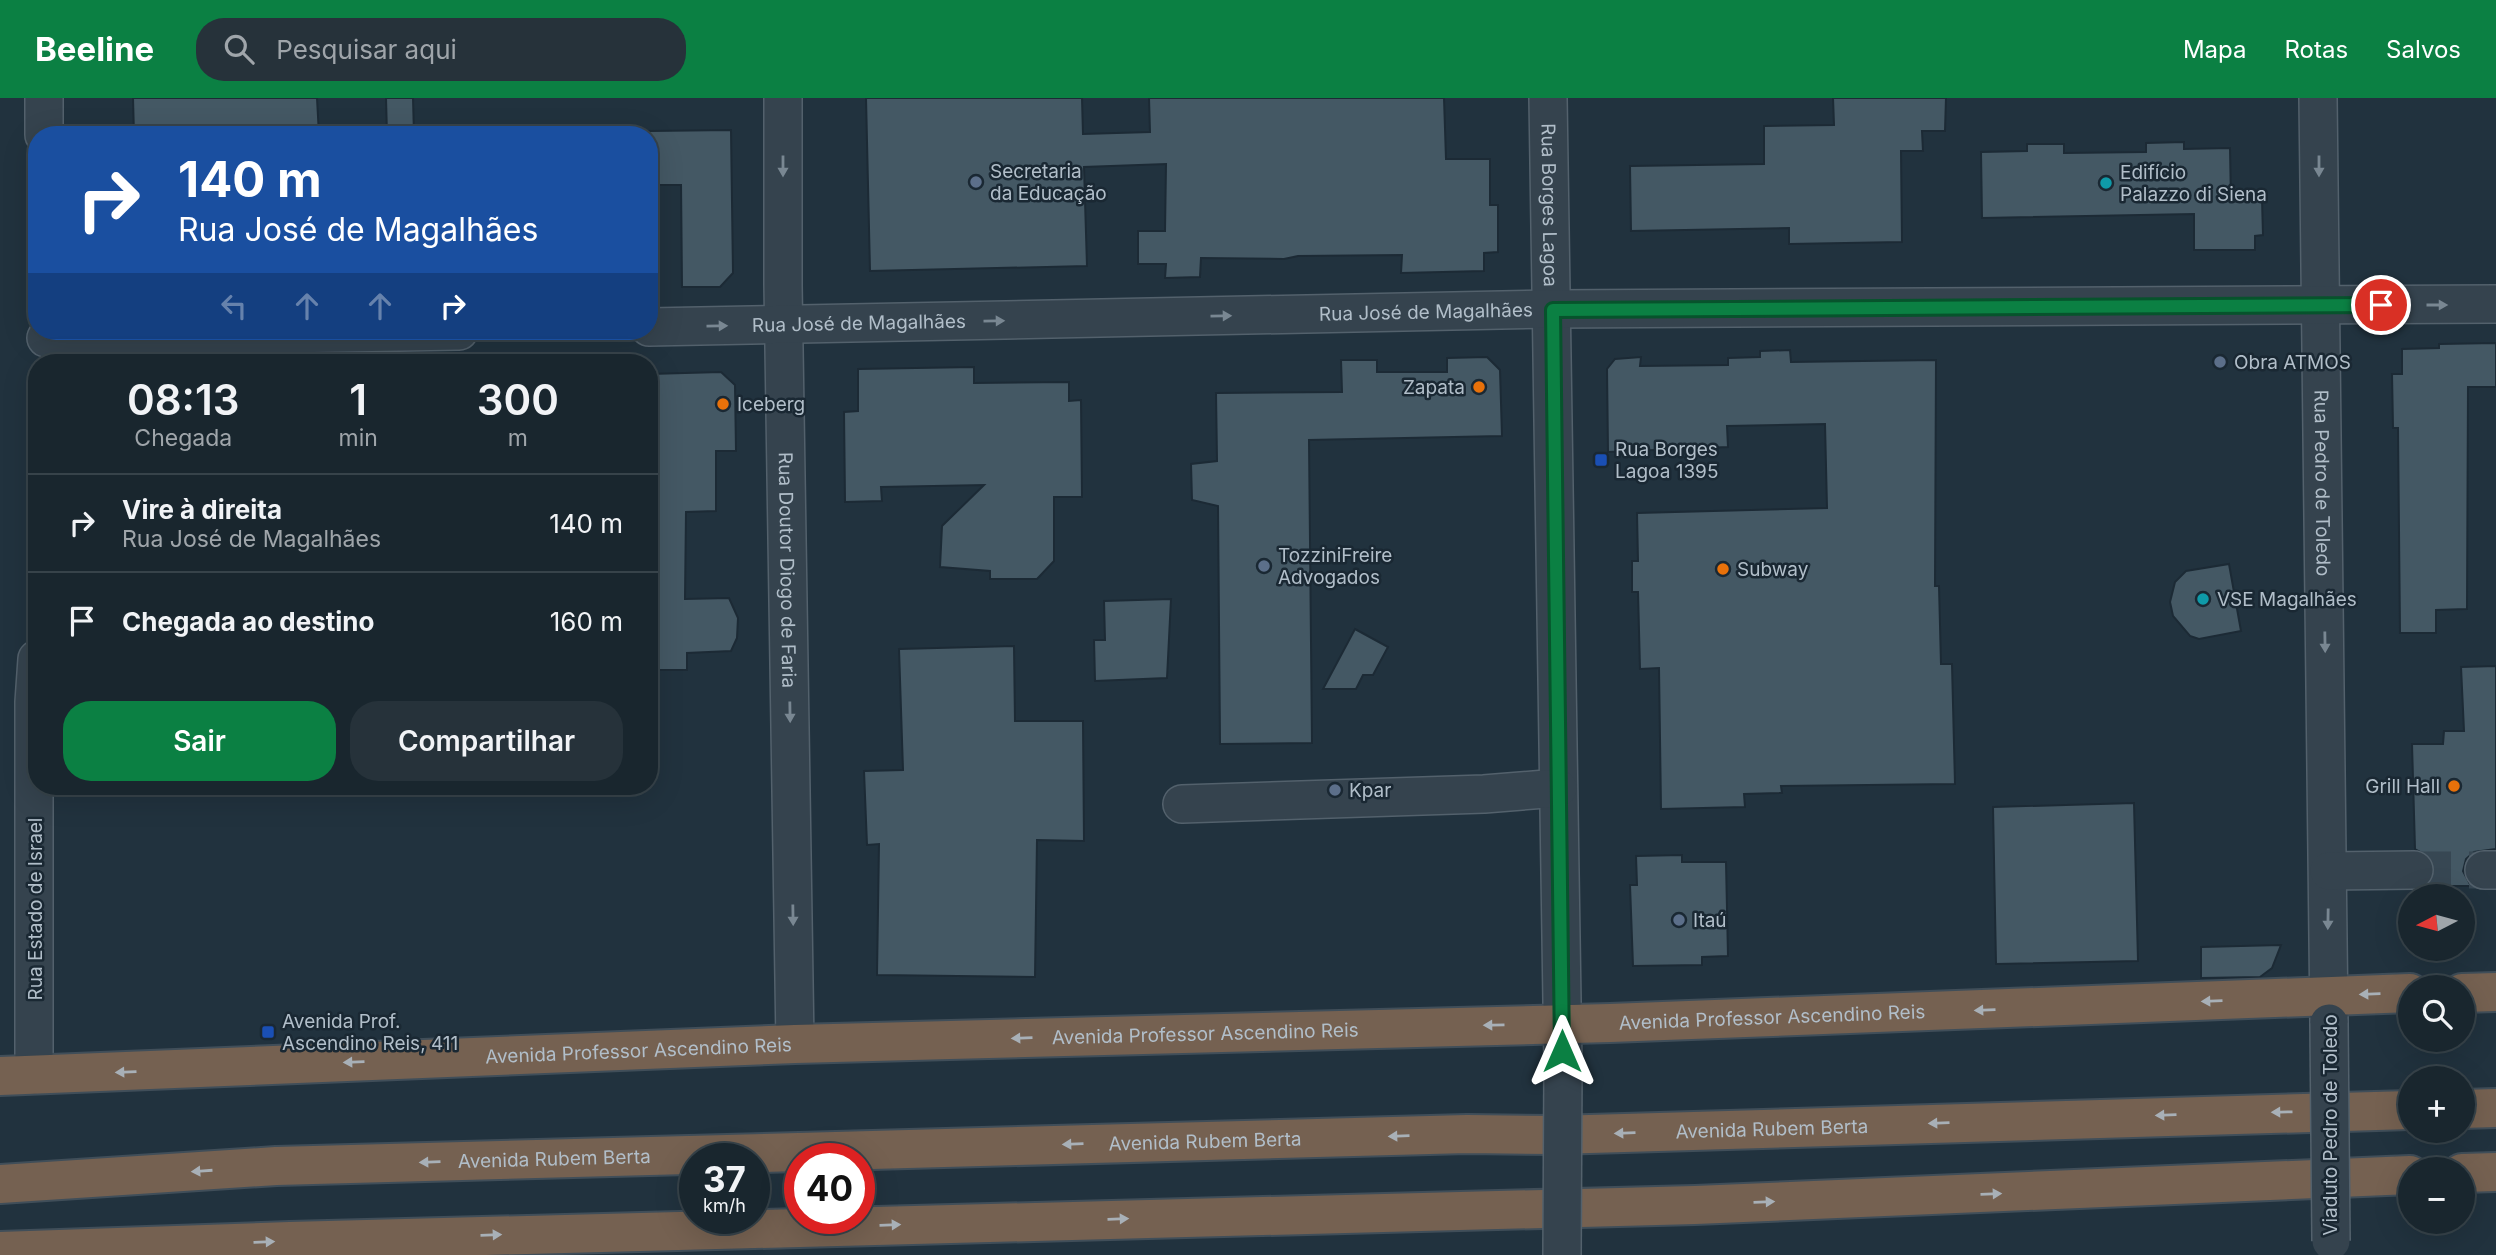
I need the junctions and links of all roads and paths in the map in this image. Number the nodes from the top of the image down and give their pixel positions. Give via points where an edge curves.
1 (44, 98) edge
2 (783, 98) edge
3 (1548, 98) edge
4 (2318, 98) edge
5 (44, 126) edge
6 (2496, 304) edge
7 (2319, 305) junction
8 (1553, 310) junction
9 (783, 325) junction
10 (658, 327) edge
11 (173, 340) edge
12 (46, 344) edge
13 (1558, 788) junction
14 (31, 795) edge
15 (1182, 804) dead end
16 (2414, 870) tunnel mouth
17 (2329, 871) junction
18 (2475, 992) edge
19 (2496, 992) edge
20 (2398, 995) edge
21 (2329, 1009) junction
22 (1562, 1024) junction
23 (795, 1044) junction
24 (17, 1076) edge
25 (2496, 1108) edge
26 (2475, 1109) edge
27 (2398, 1110) edge
28 (2496, 1172) edge
29 (2475, 1173) edge
30 (2398, 1176) edge
31 (0, 1184) edge
32 (2331, 1248) edge
33 (0, 1251) edge
34 (92, 1251) edge
35 (1562, 1255) edge

1 - 5 street
2 -> 9 street, Rua Doutor Diogo de Faria
3 - 8 street, Rua Borges Lagoa
4 -> 7 street, Rua Pedro de Toledo
7 -> 6 street, Rua José de Magalhães
7 - 8 street, Rua José de Magalhães
7 -> 17 street, Rua Pedro de Toledo
9 -> 8 street, Rua José de Magalhães
8 - 13 street, Rua Borges Lagoa
10 -> 9 street, Rua José de Magalhães
9 -> 23 street, Rua Doutor Diogo de Faria
11 - 12 street
13 - 15 street
13 - 22 street, Rua Borges Lagoa
14 - 24 street, Rua Estado de Israel
16 - 17 street
17 -> 21 street, Rua Pedro de Toledo
18 - 19 highway
20 -> 21 highway, Avenida Professor Ascendino Reis
21 -> 22 highway, Avenida Professor Ascendino Reis
21 - 32 street, Viaduto Pedro de Toledo, bridge
22 -> 23 highway, Avenida Professor Ascendino Reis
22 - 35 street, Rua Borges Lagoa, bridge
23 -> 24 highway, Avenida Professor Ascendino Reis
25 - 26 highway
27 -> 31 highway, Avenida Rubem Berta via 276,1166
28 - 29 highway
34 -> 30 highway via 1695,1205
33 - 34 highway

